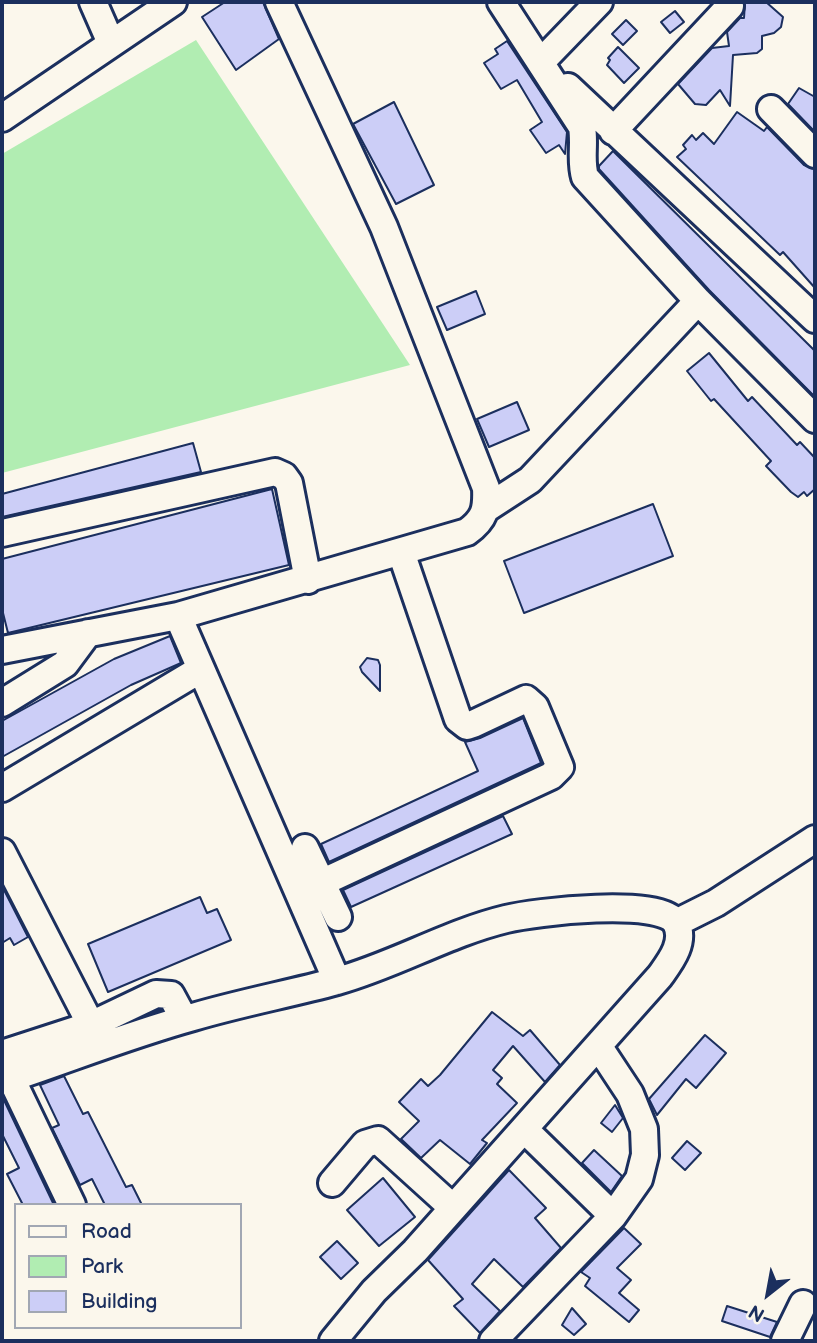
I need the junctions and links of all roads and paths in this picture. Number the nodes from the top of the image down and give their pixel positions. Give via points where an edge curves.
1 (93, 2) edge
2 (173, 2) edge
3 (279, 2) edge
4 (501, 2) edge
5 (599, 2) edge
6 (730, 6) dead end
7 (111, 43) junction
8 (542, 61) junction
9 (771, 109) dead end
10 (2, 118) edge
11 (613, 131) junction
12 (815, 154) edge
13 (698, 301) junction
14 (815, 319) edge
15 (815, 419) edge
16 (487, 508) junction
17 (2, 533) edge
18 (401, 552) junction
19 (308, 580) junction
20 (178, 616) junction
21 (88, 633) junction
22 (2, 650) edge
23 (201, 669) junction
24 (2, 703) edge
25 (2, 788) edge
26 (815, 839) edge
27 (305, 848) dead end
28 (2, 852) edge
29 (321, 883) junction
30 (338, 917) dead end
31 (676, 923) junction
32 (337, 981) junction
33 (184, 1019) junction
34 (91, 1025) junction
35 (599, 1047) junction
36 (5, 1071) edge
37 (524, 1129) junction
38 (332, 1184) dead end
39 (71, 1203) edge
40 (453, 1208) junction
41 (613, 1216) junction
42 (803, 1304) dead end
43 (333, 1341) edge
44 (493, 1341) edge
45 (785, 1341) edge

1 - 7 street
2 - 7 street
3 - 16 street via 384,227 486,488
4 - 8 street
5 - 8 street
6 - 11 street
7 - 10 street
8 - 11 street
8 - 13 street via 582,128 585,177
9 - 12 street
11 - 14 street
13 - 15 street
13 - 16 street via 530,480
16 - 18 street via 481,522 467,532
17 - 19 street via 275,472 289,483
18 - 19 street
18 - 29 street via 458,719 467,726 526,699 535,707 560,767 551,776
19 - 20 street
20 - 21 street
20 - 23 street
21 - 22 street
21 - 24 street via 65,664
23 - 25 street
23 - 32 street
26 - 31 street via 716,903
27 - 29 street
28 - 34 street
29 - 30 street
31 - 32 street via 665,914 641,908 506,919
31 - 35 street via 675,954
32 - 33 street
33 - 34 street via 176,1000 165,993
33 - 36 street
34 - 36 street
35 - 37 street
35 - 41 street via 630,1094 644,1129 645,1155 639,1179
36 - 39 street
37 - 40 street
37 - 41 street
38 - 40 street via 365,1144 378,1140
40 - 43 street
41 - 44 street
42 - 45 street

